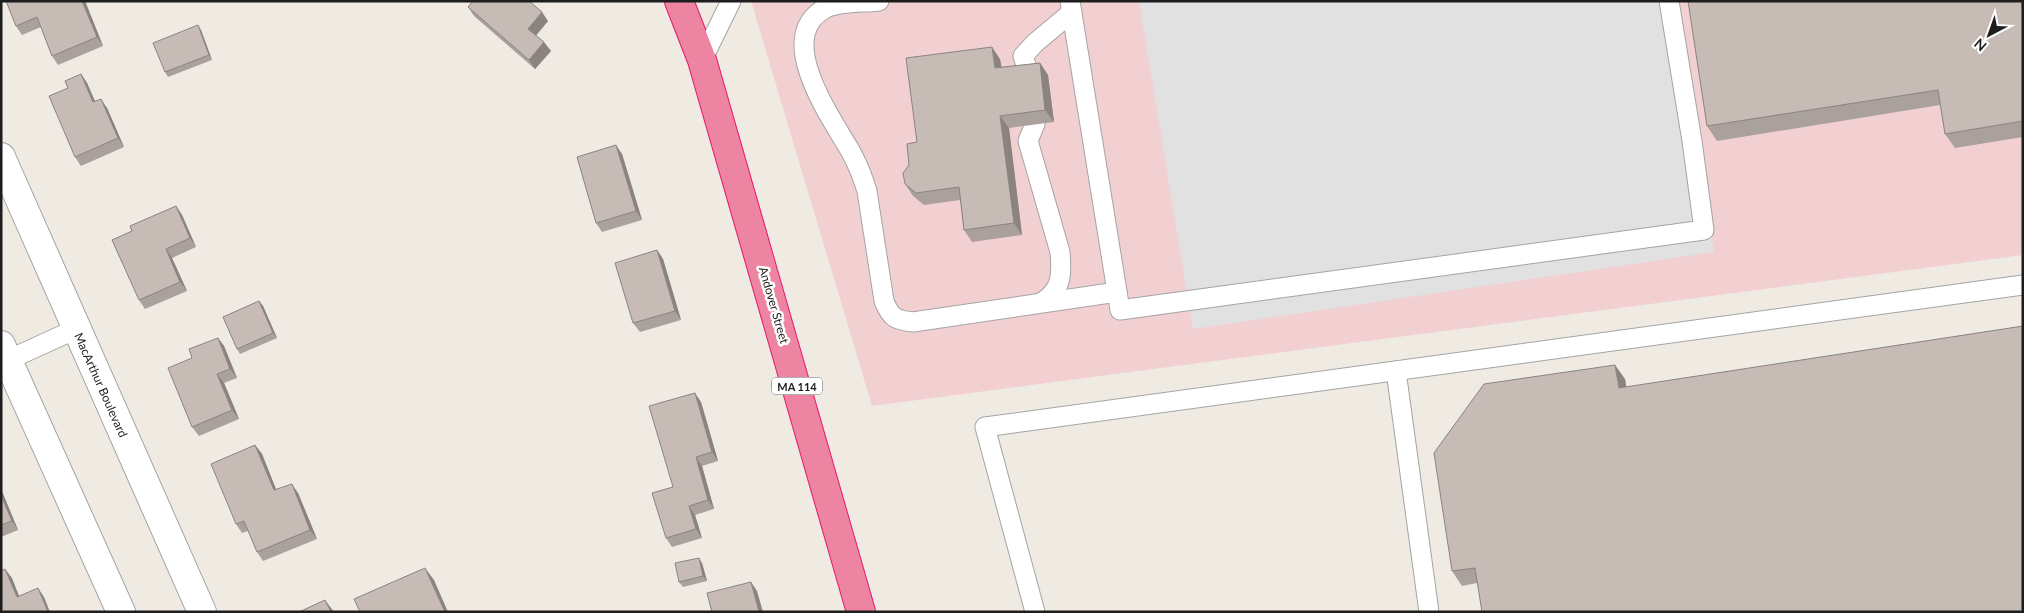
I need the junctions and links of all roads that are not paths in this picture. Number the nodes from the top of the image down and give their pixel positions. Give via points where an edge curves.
1 (679, 1) edge
2 (732, 1) edge
3 (1670, 1) edge
4 (869, 2) edge
5 (1071, 7) edge
6 (702, 60) junction
7 (1021, 78) edge
8 (1027, 131) edge
9 (1, 157) edge
10 (2023, 285) edge
11 (1117, 292) junction
12 (1042, 302) junction
13 (76, 328) junction
14 (3, 356) edge
15 (1396, 371) junction
16 (121, 612) edge
17 (202, 612) edge
18 (861, 612) edge
19 (1036, 612) edge
20 (1429, 612) edge

1 - 6 highway, Andover Street / MA 114
2 - 6 lane
3 - 11 lane via 1704,230 1120,310
4 - 12 lane via 836,5 817,14 804,33 804,51 816,90 867,191 884,301 889,312 896,319 913,322
5 - 7 lane via 1010,70
5 - 11 lane
6 - 18 highway, Andover Street / MA 114
8 - 12 lane via 1060,252 1058,286
9 - 13 street, MacArthur Boulevard
10 - 15 lane
11 - 12 lane
13 - 14 lane
13 - 17 street, MacArthur Boulevard
14 - 16 street
15 - 19 lane via 985,427
15 - 20 lane

